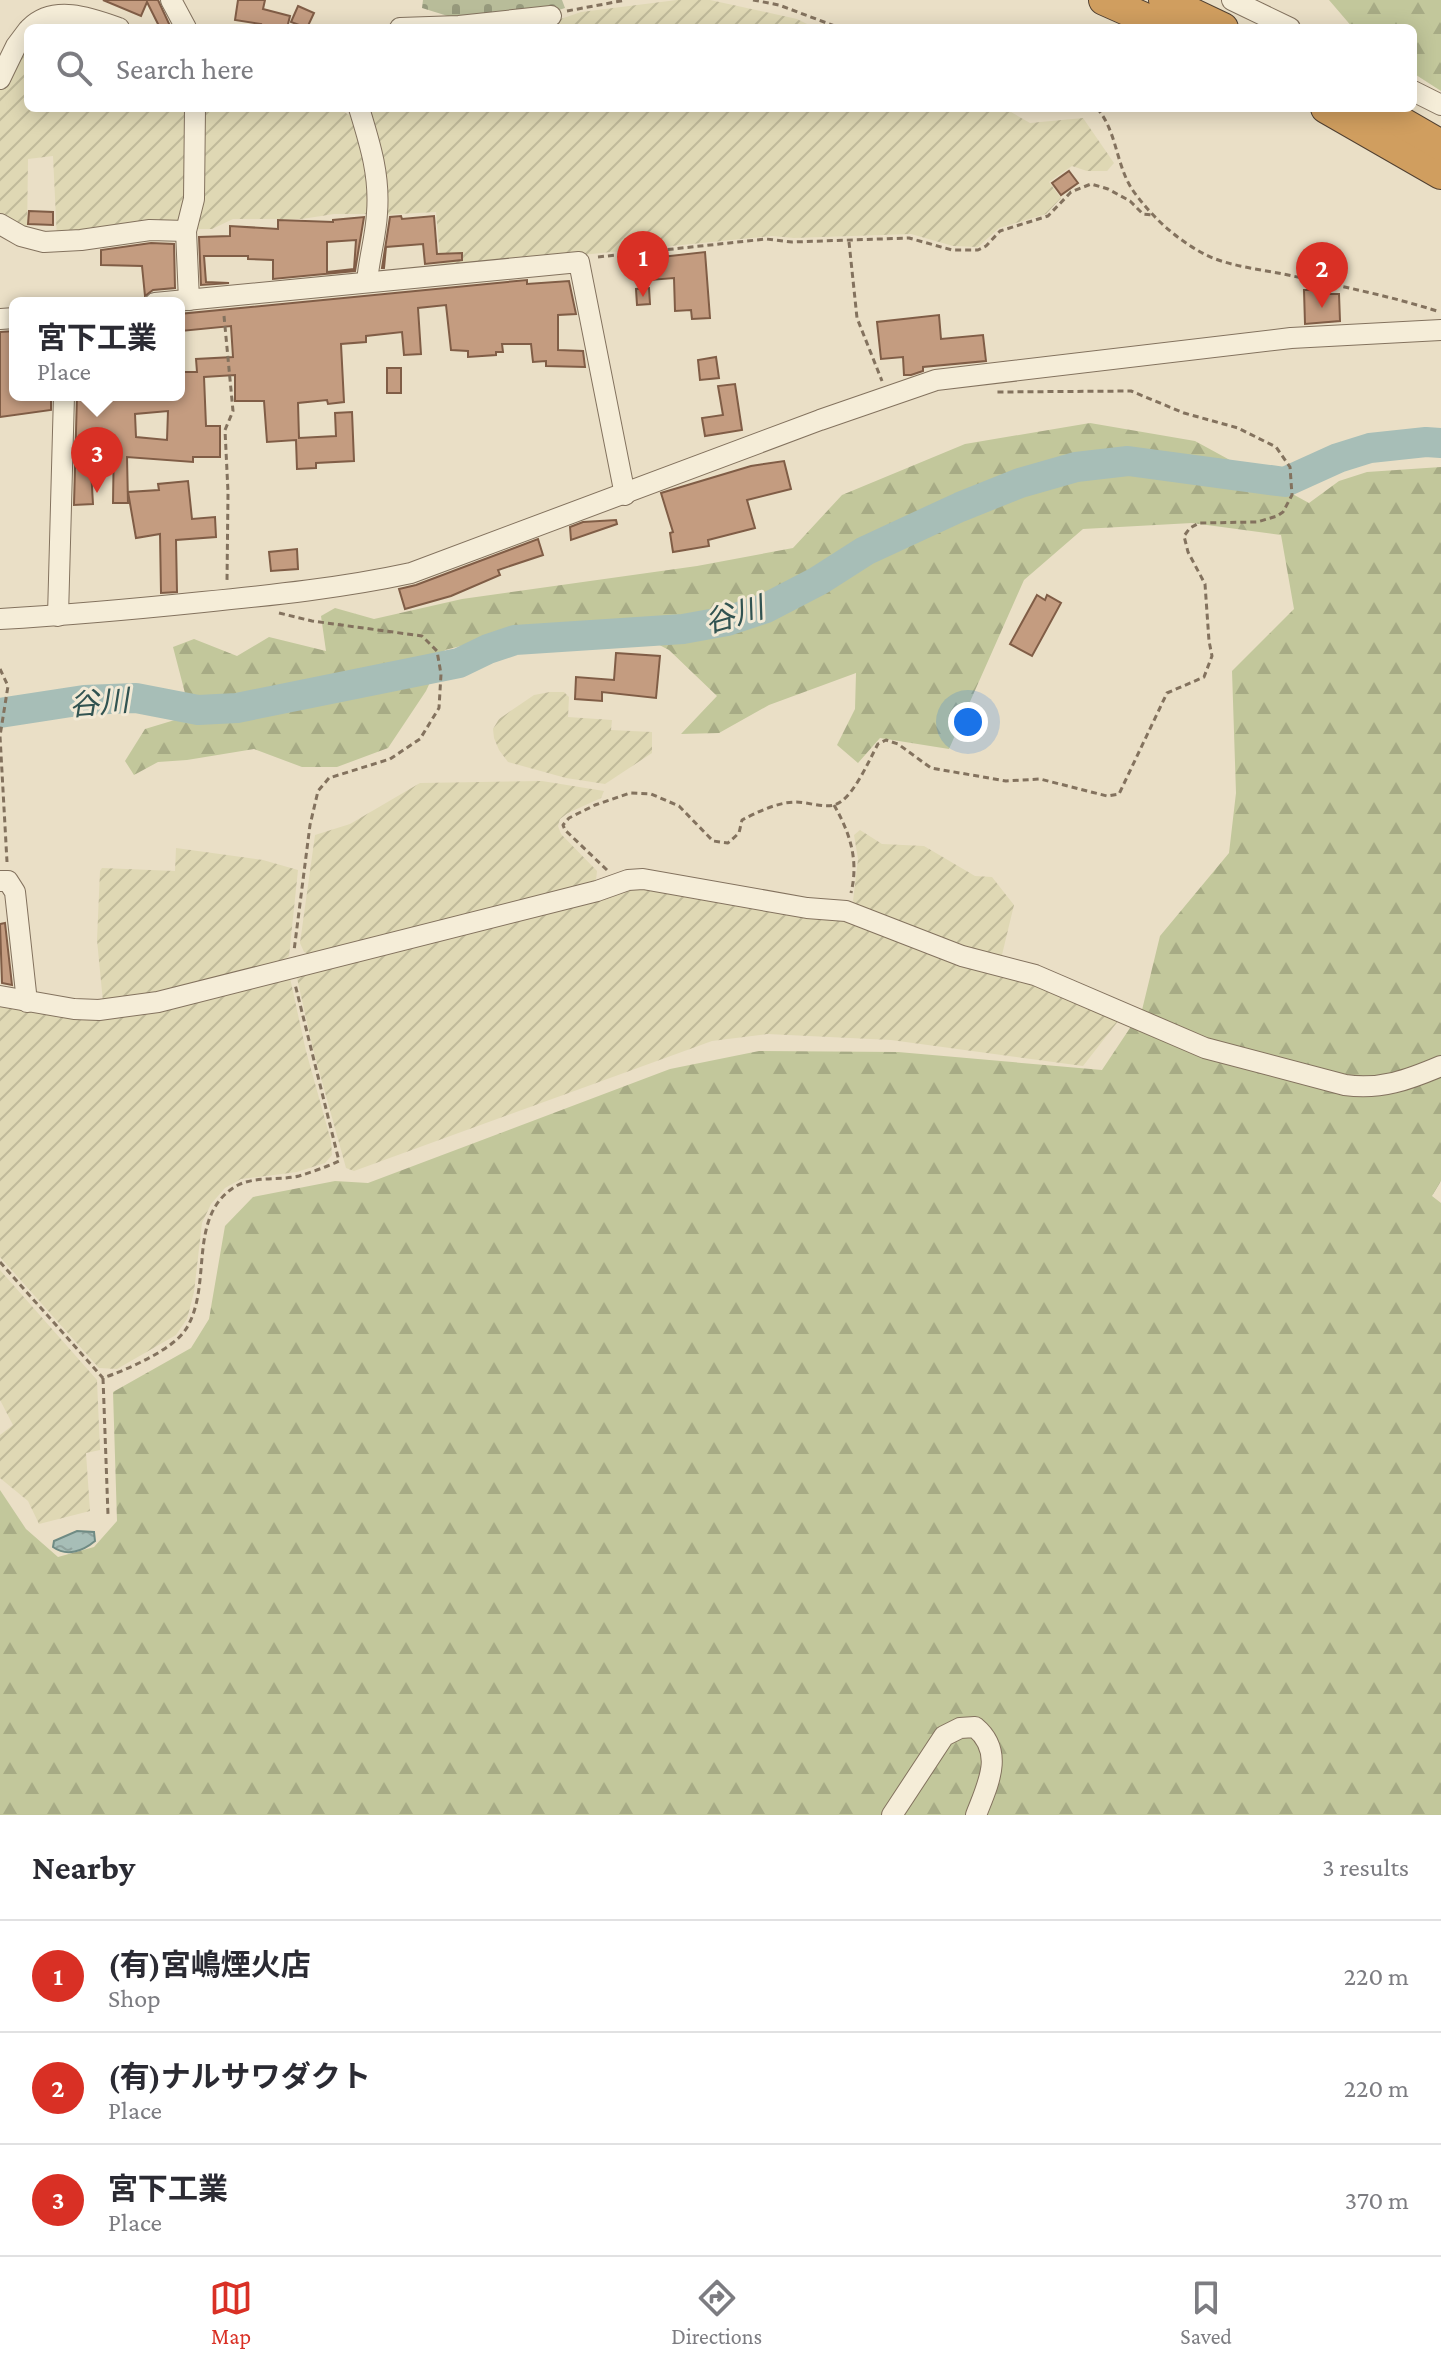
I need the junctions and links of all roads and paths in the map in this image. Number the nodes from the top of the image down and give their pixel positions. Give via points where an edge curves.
1 (171, 0) edge
2 (626, 0) edge
3 (753, 0) edge
4 (1104, 0) edge
5 (1164, 0) edge
6 (1232, 0) edge
7 (551, 16) joint
8 (1179, 20) edge
9 (35, 24) edge
10 (108, 24) edge
11 (184, 24) edge
12 (477, 24) edge
13 (829, 24) edge
14 (1201, 24) edge
15 (1282, 24) edge
16 (24, 36) edge
17 (0, 79) edge
18 (1417, 93) edge
19 (1441, 105) edge
20 (195, 112) edge
21 (360, 112) edge
22 (1099, 112) edge
23 (1333, 112) edge
24 (1384, 112) edge
25 (1441, 145) edge
26 (1441, 174) edge
27 (1153, 215) junction
28 (0, 224) edge
29 (186, 231) junction
30 (848, 240) junction
31 (579, 262) junction
32 (367, 282) junction
33 (223, 296) junction
34 (185, 300) edge
35 (189, 300) junction
36 (1441, 312) edge
37 (1441, 330) edge
38 (987, 392) dead end
39 (887, 396) junction
40 (64, 401) edge
41 (625, 495) junction
42 (226, 600) junction
43 (273, 611) dead end
44 (58, 616) junction
45 (0, 619) edge
46 (0, 669) edge
47 (0, 736) edge
48 (834, 805) junction
49 (4, 881) edge
50 (615, 884) junction
51 (846, 911) junction
52 (293, 967) junction
53 (0, 996) edge
54 (27, 1002) junction
55 (1441, 1066) edge
56 (0, 1262) edge
57 (103, 1378) junction
58 (108, 1515) dead end
59 (892, 1815) edge
60 (976, 1815) edge

1 - 11 street
2 - 7 path
3 - 13 path
4 - 8 highway
5 - 8 highway
6 - 15 street
7 - 12 street
8 - 14 highway
9 - 10 street via 44,17 65,15
16 - 17 street
18 - 19 street
20 - 29 street via 194,199
21 - 32 street via 377,181
22 - 27 path via 1125,179
23 - 26 highway
24 - 25 highway
27 - 30 path via 1091,184 1071,192 1048,216 1000,231 978,250 952,250 909,238
27 - 36 path via 1218,259
28 - 29 street via 44,242
29 - 35 street
30 - 31 path via 766,239
30 - 39 path via 860,330
31 - 32 street
31 - 41 street
32 - 33 street
33 - 35 street
33 - 42 path via 233,411 225,430
34 - 35 street
37 - 39 street via 1291,338 1038,366 936,380
38 - 48 path via 1131,391 1161,406 1238,428 1276,447 1290,467 1292,495 1277,516 1257,522 1207,521 1184,536 1205,584 1210,666 1197,681 1173,689 1162,700 1119,794 1107,796 1040,779 1006,781 931,768 886,740 878,744 851,792
39 - 41 street
40 - 44 street
41 - 42 street via 411,573
42 - 44 street
43 - 52 path via 413,633 433,644 441,674 439,708 420,739 390,759 329,778 318,791
44 - 45 street
46 - 47 path via 8,686
47 - 49 path
48 - 50 path via 784,803 742,820 735,838 721,844 679,806 651,794 630,793 595,805 563,825
48 - 51 path via 853,854
49 - 54 street via 15,892
50 - 51 street via 643,879
50 - 52 street
51 - 55 street via 962,956 1035,975 1205,1048 1331,1082 1369,1088 1403,1082
52 - 54 street via 158,1002 99,1010
52 - 57 path via 339,1161 297,1176 243,1183 222,1196 207,1223 198,1294 187,1327 167,1347
53 - 54 street
56 - 57 path
57 - 58 path
59 - 60 street via 944,1736 975,1727 988,1737 992,1749 992,1767

